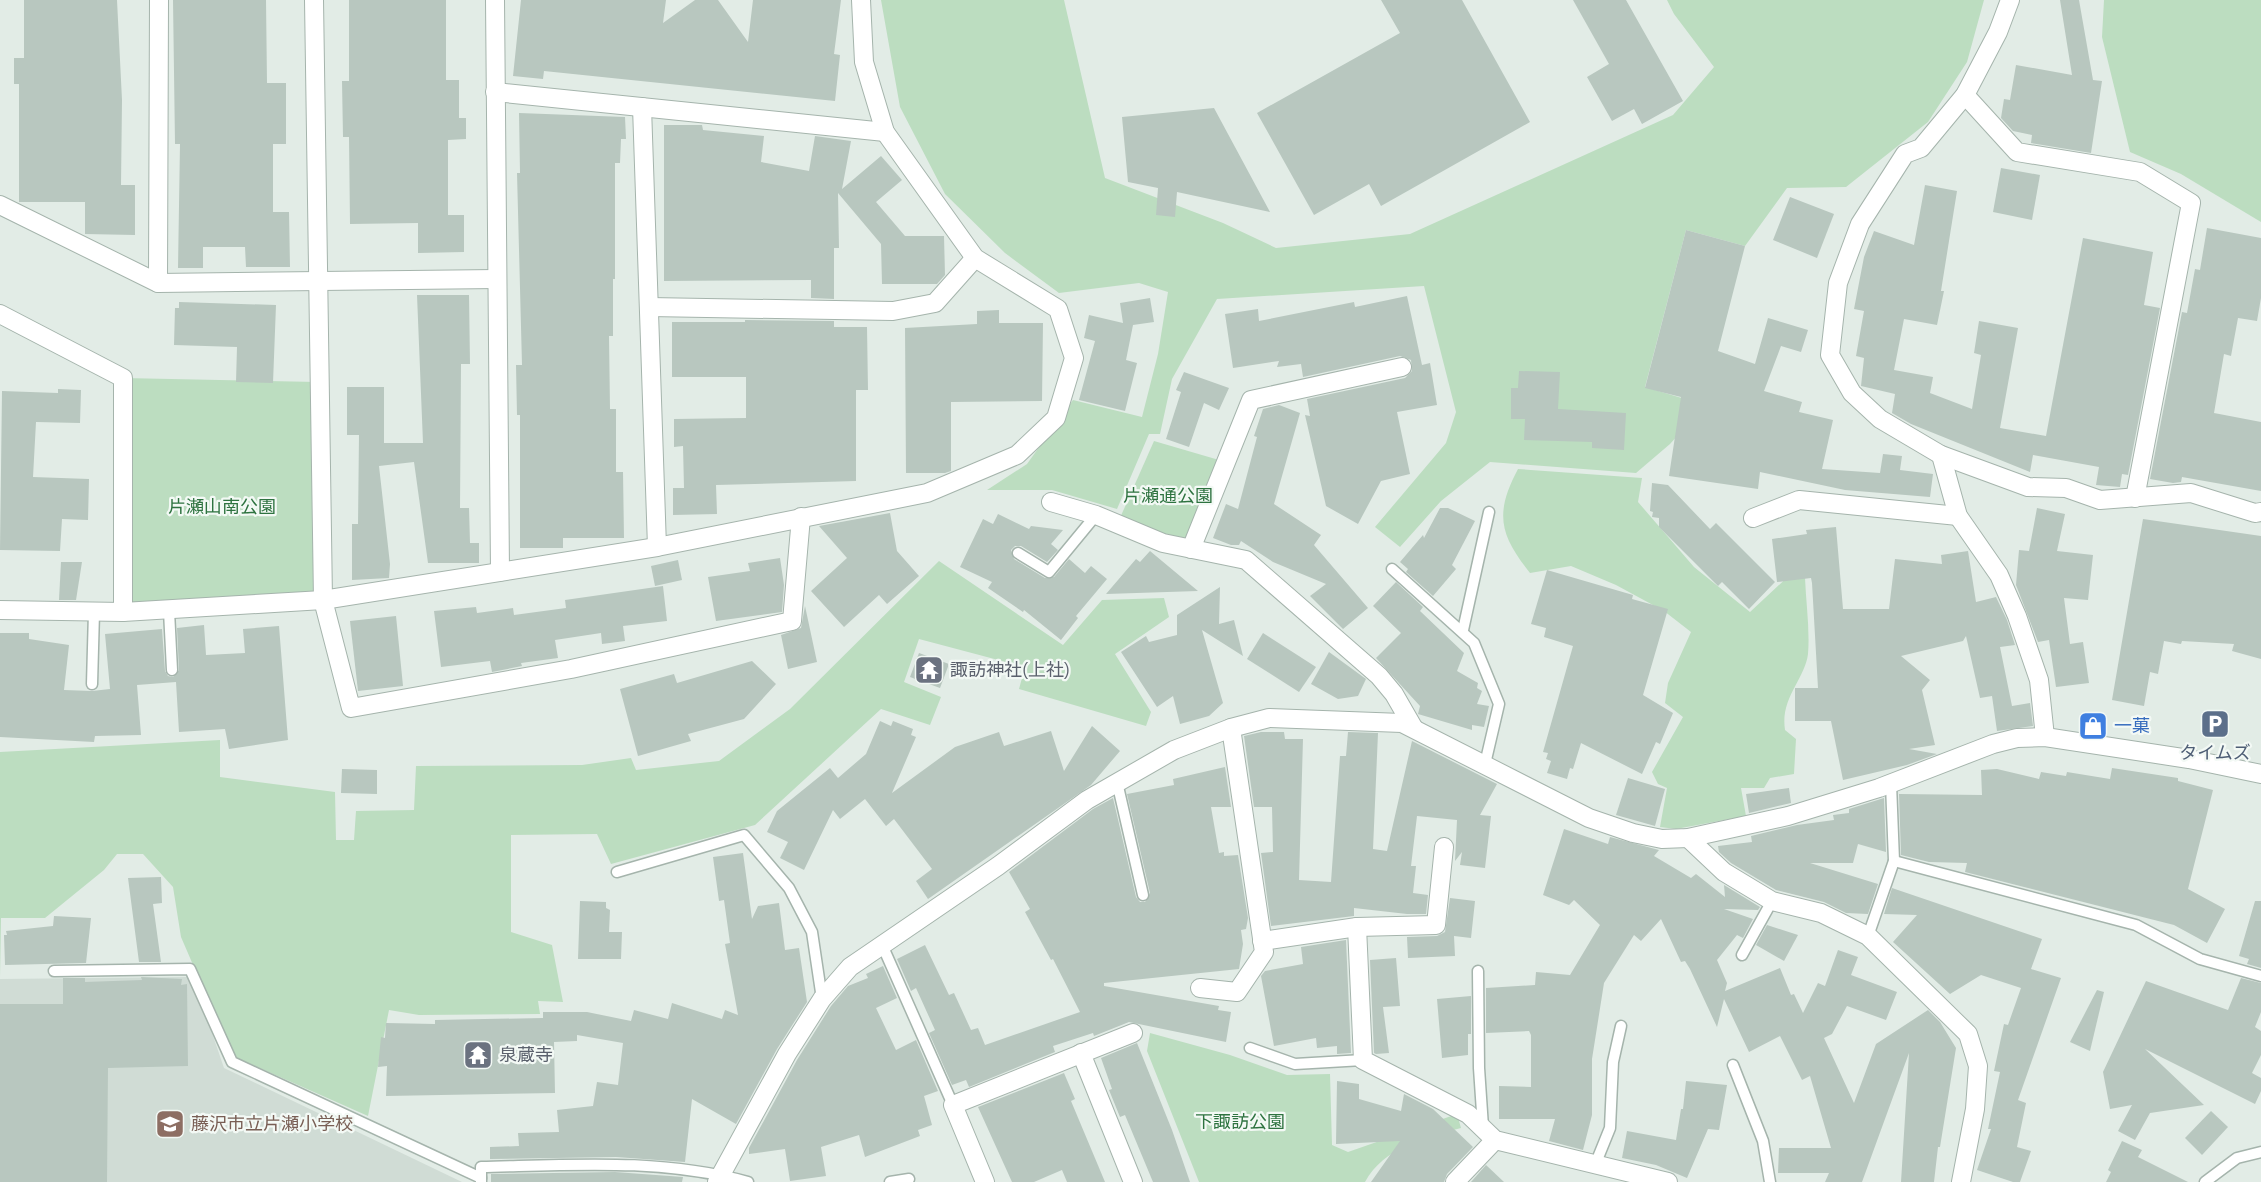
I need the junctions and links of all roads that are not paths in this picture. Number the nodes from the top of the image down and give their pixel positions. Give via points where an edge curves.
1 (159, 0) edge
2 (314, 0) edge
3 (495, 0) edge
4 (861, 0) edge
5 (2010, 0) edge
6 (495, 92) junction
7 (1965, 95) junction
8 (642, 107) junction
9 (885, 132) junction
10 (0, 205) edge
11 (975, 258) junction
12 (497, 279) junction
13 (317, 281) junction
14 (158, 283) junction
15 (649, 307) junction
16 (0, 314) edge
17 (1402, 367) dead end
18 (1941, 455) junction
19 (2135, 498) junction
20 (1051, 502) dead end
21 (1489, 512) dead end
22 (2261, 512) edge
23 (1096, 515) junction
24 (1958, 516) junction
25 (801, 517) junction
26 (1753, 518) dead end
27 (657, 547) junction
28 (1191, 549) junction
29 (1018, 553) dead end
30 (1392, 569) dead end
31 (500, 572) junction
32 (323, 600) junction
33 (0, 610) edge
34 (169, 611) junction
35 (94, 612) junction
36 (123, 612) junction
37 (1463, 630) junction
38 (172, 670) dead end
39 (92, 684) dead end
40 (1413, 727) junction
41 (1232, 728) junction
42 (2045, 737) junction
43 (1485, 764) junction
44 (2261, 774) edge
45 (1117, 782) junction
46 (1891, 784) junction
47 (1688, 838) junction
48 (1444, 847) dead end
49 (1894, 861) junction
50 (617, 872) dead end
51 (1143, 895) dead end
52 (1772, 901) junction
53 (1357, 927) junction
54 (1868, 936) junction
55 (1262, 941) junction
56 (883, 947) junction
57 (1742, 955) dead end
58 (54, 971) dead end
59 (1478, 971) dead end
60 (2261, 976) edge
61 (1200, 988) dead end
62 (822, 999) junction
63 (1621, 1026) dead end
64 (1132, 1033) dead end
65 (1250, 1048) dead end
66 (1081, 1053) junction
67 (1363, 1060) junction
68 (1733, 1065) dead end
69 (953, 1105) junction
70 (1489, 1134) junction
71 (2261, 1152) edge
72 (1595, 1165) junction
73 (719, 1178) edge
74 (909, 1179) dead end
75 (481, 1180) edge
76 (748, 1182) edge
77 (890, 1182) edge
78 (985, 1182) edge
79 (1133, 1182) edge
80 (1455, 1182) edge
81 (1668, 1182) edge
82 (1770, 1182) edge
83 (1961, 1182) edge
84 (2205, 1182) edge

1 - 14 street
2 - 13 street
3 - 6 street
4 - 9 street via 864,63
5 - 7 street
6 - 8 street
6 - 12 street
7 - 18 street via 1921,148 1905,154 1860,224 1838,283 1830,355 1852,393 1880,419
7 - 19 street via 2017,152 2140,172 2191,203
8 - 9 street
8 - 15 street
9 - 11 street
10 - 14 street
11 - 15 street via 935,303 893,312
11 - 25 street via 1058,309 1074,358 1056,418 1017,455 927,493
12 - 13 street
12 - 31 street
13 - 14 street
13 - 32 street
15 - 27 street
16 - 36 street via 123,378
17 - 28 street via 1251,400
18 - 19 street via 2028,487 2066,488 2100,500
18 - 24 street
19 - 22 street via 2191,494
20 - 23 street
21 - 37 lane
23 - 28 street via 1163,543
23 - 29 lane via 1048,572
24 - 26 street via 1800,500
24 - 42 street via 1999,575 2017,616 2039,680
25 - 27 street
25 - 32 street via 792,621 571,669 351,708
27 - 31 street
28 - 40 street via 1246,560 1379,676
30 - 37 lane via 1452,626
31 - 32 street
32 - 34 street
33 - 35 street
34 - 36 street
34 - 38 lane
35 - 36 street
35 - 39 lane
37 - 43 lane via 1474,643 1499,704
40 - 41 street via 1402,723 1269,718
40 - 43 street
41 - 45 street via 1180,747
41 - 55 street
42 - 44 street
42 - 46 street via 1993,744
43 - 47 street via 1589,818 1653,837
45 - 51 lane
45 - 56 street
46 - 47 street via 1788,816
46 - 49 lane
47 - 52 street via 1724,872
48 - 53 street via 1436,926
49 - 54 lane
49 - 60 lane via 2136,925 2200,959
50 - 62 lane via 744,835 789,888 812,932
52 - 54 street via 1821,913
52 - 57 lane
53 - 55 street
53 - 67 street
54 - 83 street via 1968,1035 1978,1066 1975,1109
55 - 61 street via 1264,952 1237,992
56 - 62 street via 850,967
56 - 69 lane
58 - 75 lane via 190,969 232,1062
59 - 70 lane via 1479,1068
62 - 73 street
63 - 72 lane via 1613,1062 1610,1128
64 - 66 street
65 - 67 lane via 1294,1064
66 - 69 street
66 - 79 street
67 - 70 street via 1468,1114
68 - 82 lane via 1763,1141
69 - 78 street
70 - 72 street
70 - 80 street
71 - 84 lane via 2237,1158
72 - 81 street
73 - 75 lane via 629,1164 481,1167
73 - 76 lane
74 - 77 lane

